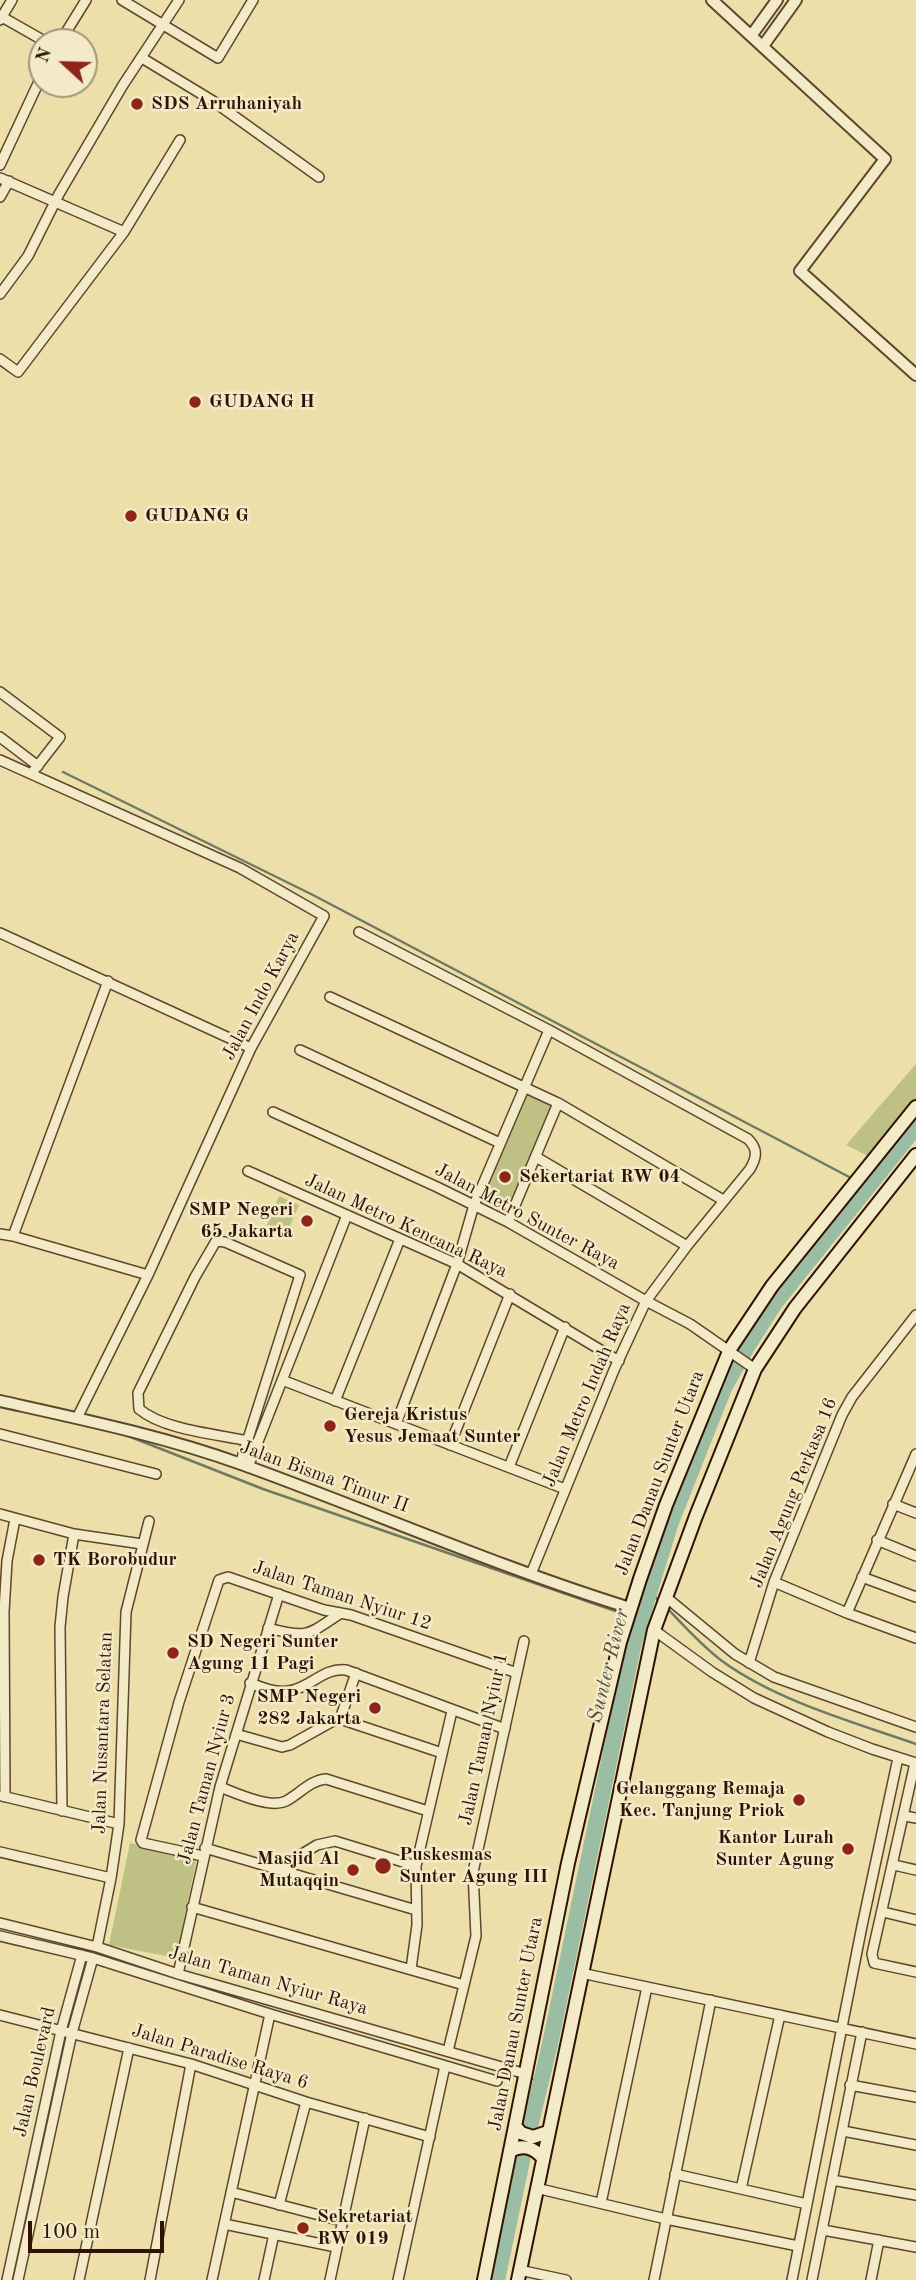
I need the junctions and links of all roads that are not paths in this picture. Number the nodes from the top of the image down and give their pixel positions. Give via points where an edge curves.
1 (12, 0) edge
2 (86, 0) edge
3 (122, 0) edge
4 (179, 0) edge
5 (253, 0) edge
6 (712, 0) edge
7 (777, 0) edge
8 (796, 0) edge
9 (1, 19) edge
10 (163, 26) junction
11 (69, 28) edge
12 (28, 33) edge
13 (751, 36) junction
14 (763, 46) junction
15 (142, 58) junction
16 (31, 98) edge
17 (180, 139) dead end
18 (0, 165) edge
19 (319, 177) dead end
20 (5, 180) edge
21 (0, 197) edge
22 (56, 201) junction
23 (124, 232) junction
24 (0, 295) edge
25 (0, 359) edge
26 (916, 376) edge
27 (0, 692) edge
28 (0, 737) edge
29 (0, 760) edge
30 (35, 770) junction
31 (359, 932) dead end
32 (0, 933) edge
33 (107, 981) junction
34 (330, 997) dead end
35 (548, 1030) junction
36 (251, 1048) junction
37 (300, 1050) dead end
38 (524, 1086) junction
39 (558, 1103) junction
40 (916, 1107) edge
41 (272, 1112) dead end
42 (500, 1143) junction
43 (916, 1155) edge
44 (536, 1157) junction
45 (248, 1171) dead end
46 (723, 1200) junction
47 (474, 1205) junction
48 (347, 1215) junction
49 (508, 1223) junction
50 (0, 1234) edge
51 (13, 1236) junction
52 (400, 1238) junction
53 (687, 1247) junction
54 (457, 1264) junction
55 (148, 1275) junction
56 (510, 1294) junction
57 (646, 1301) junction
58 (916, 1315) edge
59 (565, 1327) junction
60 (733, 1351) junction
61 (618, 1361) junction
62 (752, 1366) junction
63 (282, 1380) junction
64 (0, 1401) edge
65 (335, 1401) junction
66 (77, 1418) junction
67 (396, 1424) junction
68 (181, 1427) junction
69 (0, 1434) edge
70 (247, 1441) junction
71 (174, 1443) junction
72 (450, 1445) junction
73 (916, 1454) edge
74 (244, 1466) junction
75 (913, 1466) edge
76 (509, 1467) junction
77 (156, 1474) dead end
78 (565, 1489) junction
79 (892, 1504) junction
80 (916, 1513) edge
81 (0, 1514) edge
82 (15, 1519) junction
83 (149, 1521) dead end
84 (74, 1534) junction
85 (877, 1540) junction
86 (142, 1544) junction
87 (916, 1556) edge
88 (4, 1561) edge
89 (531, 1574) junction
90 (862, 1577) junction
91 (774, 1582) junction
92 (279, 1594) junction
93 (916, 1597) edge
94 (666, 1601) junction
95 (629, 1610) junction
96 (2, 1612) edge
97 (341, 1613) junction
98 (847, 1613) junction
99 (268, 1628) junction
100 (655, 1628) junction
101 (916, 1638) edge
102 (524, 1641) dead end
103 (749, 1663) junction
104 (517, 1672) junction
105 (356, 1673) junction
106 (250, 1684) junction
107 (452, 1711) junction
108 (340, 1719) junction
109 (916, 1727) edge
110 (505, 1730) junction
111 (236, 1734) junction
112 (442, 1753) junction
113 (898, 1758) junction
114 (915, 1763) edge
115 (220, 1787) junction
116 (3, 1796) edge
117 (62, 1811) junction
118 (428, 1811) junction
119 (905, 1816) junction
120 (916, 1818) edge
121 (118, 1824) junction
122 (0, 1852) edge
123 (204, 1852) junction
124 (894, 1865) junction
125 (416, 1866) junction
126 (279, 1868) junction
127 (916, 1870) edge
128 (111, 1878) junction
129 (192, 1907) junction
130 (416, 1910) junction
131 (883, 1912) junction
132 (916, 1920) edge
133 (0, 1923) edge
134 (0, 1936) edge
135 (96, 1947) junction
136 (82, 1955) junction
137 (93, 1958) junction
138 (411, 1969) junction
139 (916, 1972) edge
140 (581, 1973) junction
141 (178, 1974) junction
142 (464, 1986) junction
143 (647, 1987) junction
144 (711, 2000) junction
145 (270, 2014) junction
146 (0, 2015) edge
147 (780, 2015) junction
148 (842, 2028) junction
149 (61, 2031) junction
150 (862, 2032) junction
151 (72, 2033) junction
152 (916, 2044) edge
153 (129, 2048) junction
154 (448, 2051) junction
155 (191, 2064) junction
156 (445, 2066) junction
157 (526, 2074) junction
158 (497, 2081) dead end
159 (850, 2085) junction
160 (255, 2086) junction
161 (916, 2097) edge
162 (306, 2102) junction
163 (365, 2118) junction
164 (843, 2131) junction
165 (548, 2132) junction
166 (430, 2137) junction
167 (529, 2141) junction
168 (916, 2145) edge
169 (514, 2149) junction
170 (676, 2174) junction
171 (832, 2180) junction
172 (536, 2188) junction
173 (741, 2189) junction
174 (231, 2192) junction
175 (916, 2195) edge
176 (601, 2203) junction
177 (807, 2204) junction
178 (279, 2205) junction
179 (666, 2219) junction
180 (342, 2221) junction
181 (225, 2224) junction
182 (823, 2230) junction
183 (274, 2234) junction
184 (879, 2240) junction
185 (798, 2246) junction
186 (336, 2247) junction
187 (916, 2247) edge
188 (518, 2275) edge
189 (8, 2280) edge
190 (18, 2280) edge
191 (79, 2280) edge
192 (150, 2280) edge
193 (212, 2280) edge
194 (264, 2280) edge
195 (330, 2280) edge
196 (398, 2280) edge
197 (484, 2280) edge
198 (566, 2280) edge
199 (654, 2280) edge
200 (792, 2280) edge
201 (812, 2280) edge
202 (871, 2280) edge

1 - 9 street
2 - 11 street
3 - 10 street
4 - 10 street
5 - 10 street via 218,58
6 - 13 street
7 - 13 street
8 - 14 street
9 - 12 street
10 - 15 street
13 - 14 street
14 - 26 street via 885,159 800,271
15 - 19 street via 213,101
15 - 22 street
16 - 18 street
17 - 23 street
20 - 21 street
20 - 22 street
22 - 23 street
22 - 24 street via 28,256
23 - 25 street via 18,372
27 - 30 street via 59,736
28 - 30 street
29 - 30 street, Jalan Indo Karya
30 - 36 street, Jalan Indo Karya via 240,868 324,916
31 - 35 street
32 - 33 street
33 - 36 street
33 - 51 street
34 - 38 street
35 - 38 street
35 - 46 street, Jalan Metro Indah Raya via 748,1139 754,1145 755,1160
36 - 55 street, Jalan Indo Karya
37 - 42 street
38 - 39 street
38 - 42 street
39 - 44 street
39 - 46 street
40 - 60 main road, Jalan Danau Sunter Utara via 772,1286
41 - 47 street, Jalan Metro Sunter Raya
42 - 47 street
43 - 62 main road, Jalan Danau Sunter Utara
44 - 49 street
44 - 53 street
45 - 48 street, Jalan Metro Kencana Raya
46 - 53 street, Jalan Metro Indah Raya
47 - 49 street, Jalan Metro Sunter Raya
47 - 54 street
48 - 52 street, Jalan Metro Kencana Raya
48 - 63 street
49 - 57 street, Jalan Metro Sunter Raya
50 - 51 street
51 - 55 street
52 - 54 street, Jalan Metro Kencana Raya
52 - 65 street
53 - 57 street, Jalan Metro Indah Raya
54 - 56 street, Jalan Metro Kencana Raya
54 - 67 street
55 - 66 street, Jalan Indo Karya
56 - 59 street, Jalan Metro Kencana Raya
56 - 72 street
57 - 60 street, Jalan Metro Sunter Raya
57 - 61 street, Jalan Metro Indah Raya
58 - 91 street, Jalan Agung Perkasa 16 via 842,1415
59 - 61 street, Jalan Metro Kencana Raya
59 - 76 street
60 - 62 street, Jalan Metro Sunter Raya
60 - 95 main road, Jalan Danau Sunter Utara via 679,1472
61 - 78 street, Jalan Metro Indah Raya
62 - 94 main road, Jalan Danau Sunter Utara
63 - 65 street
63 - 74 street
64 - 66 street, Jalan Bisma Timur II
65 - 67 street
66 - 71 street, Jalan Bisma Timur II
67 - 72 street
68 - 70 street
68 - 70 street via 141,1411 138,1393 212,1245 225,1242 300,1275
68 - 71 street
69 - 77 street
70 - 74 street
71 - 74 street, Jalan Bisma Timur II
72 - 76 street
73 - 75 street
74 - 89 street, Jalan Bisma Timur II
75 - 79 street
76 - 78 street
78 - 89 street, Jalan Metro Indah Raya
79 - 80 street
79 - 85 street
81 - 82 street
82 - 84 street
82 - 88 street
83 - 86 street, Jalan Nusantara Selatan
84 - 86 street
84 - 117 street via 60,1628
85 - 87 street
85 - 90 street
86 - 121 street, Jalan Nusantara Selatan via 126,1612
88 - 96 street
89 - 95 street, Jalan Bisma Timur II
90 - 93 street
90 - 98 street
91 - 98 street
91 - 103 street, Jalan Agung Perkasa 16
92 - 97 street, Jalan Taman Nyiur 12
92 - 99 street, Jalan Taman Nyiur 3
92 - 123 street, Jalan Taman Nyiur 12 via 228,1577 216,1582 176,1714 141,1840
94 - 100 main road, Jalan Danau Sunter Utara
94 - 103 street
95 - 157 main road, Jalan Danau Sunter Utara via 568,1863
96 - 116 street
97 - 99 street via 302,1635
97 - 104 street, Jalan Taman Nyiur 12
98 - 101 street
99 - 106 street, Jalan Taman Nyiur 3
100 - 113 street via 754,1698
100 - 140 main road, Jalan Danau Sunter Utara
102 - 104 street, Jalan Taman Nyiur 1
103 - 109 street via 774,1677
104 - 110 street, Jalan Taman Nyiur 1
105 - 106 street via 333,1670 289,1691
105 - 107 street
105 - 108 street
106 - 111 street, Jalan Taman Nyiur 3
107 - 110 street
107 - 112 street
108 - 111 street via 282,1747
108 - 112 street
110 - 142 street, Jalan Taman Nyiur 1 via 473,1872 477,1926
111 - 115 street, Jalan Taman Nyiur 3
112 - 118 street
113 - 114 street
113 - 148 street
114 - 119 street
115 - 118 street via 275,1804 326,1779
115 - 123 street, Jalan Taman Nyiur 3
116 - 117 street
117 - 121 street
118 - 125 street
119 - 120 street
119 - 124 street
121 - 128 street, Jalan Nusantara Selatan
122 - 128 street
123 - 126 street
123 - 129 street, Jalan Taman Nyiur 3
124 - 127 street
124 - 131 street
125 - 126 street via 335,1841 317,1845
125 - 130 street
126 - 130 street
128 - 135 street, Jalan Nusantara Selatan
129 - 138 street
129 - 141 street, Jalan Taman Nyiur 3
130 - 138 street
131 - 132 street
131 - 139 street via 872,1954 874,1963
133 - 135 street, Jalan Taman Nyiur Raya
134 - 136 street
135 - 141 street, Jalan Taman Nyiur Raya
136 - 137 street
136 - 149 street, Jalan Boulevard
137 - 145 street
137 - 151 street, Jalan Boulevard
138 - 142 street
140 - 143 street
140 - 165 main road, Jalan Danau Sunter Utara
141 - 154 street, Jalan Taman Nyiur Raya
142 - 154 street, Jalan Taman Nyiur 1
143 - 144 street
143 - 176 street
144 - 147 street
144 - 170 street
145 - 156 street
145 - 160 street
146 - 149 street, Jalan Paradise Raya 6
147 - 148 street
147 - 173 street
148 - 150 street
148 - 177 street
149 - 151 street, Jalan Paradise Raya 6
149 - 189 street, Jalan Boulevard
150 - 152 street
150 - 159 street
151 - 153 street, Jalan Paradise Raya 6
151 - 190 street, Jalan Boulevard
153 - 155 street, Jalan Paradise Raya 6
153 - 191 street
154 - 157 street, Jalan Taman Nyiur Raya
155 - 160 street, Jalan Paradise Raya 6
155 - 192 street
156 - 158 street
156 - 166 street
157 - 167 main road, Jalan Danau Sunter Utara
159 - 161 street
159 - 164 street
160 - 162 street, Jalan Paradise Raya 6
160 - 174 street
162 - 163 street, Jalan Paradise Raya 6
162 - 178 street
163 - 166 street, Jalan Paradise Raya 6
163 - 180 street
164 - 168 street
164 - 171 street
165 - 167 main road
165 - 167 main road, Jalan Danau Sunter Utara
166 - 196 street
167 - 169 main road, Jalan Danau Sunter Utara
167 - 169 main road
167 - 172 main road, Jalan Danau Sunter Utara
169 - 197 main road, Jalan Danau Sunter Utara
170 - 173 street
170 - 179 street
171 - 175 street
171 - 182 street
172 - 176 street
172 - 188 main road, Jalan Danau Sunter Utara
173 - 177 street
174 - 178 street
174 - 181 street
176 - 179 street
177 - 185 street
178 - 180 street
179 - 185 street
179 - 199 street
180 - 186 street
181 - 183 street
181 - 193 street
182 - 184 street
182 - 201 street
183 - 186 street
183 - 194 street
184 - 187 street
184 - 202 street
185 - 200 street
186 - 195 street
188 - 198 street

